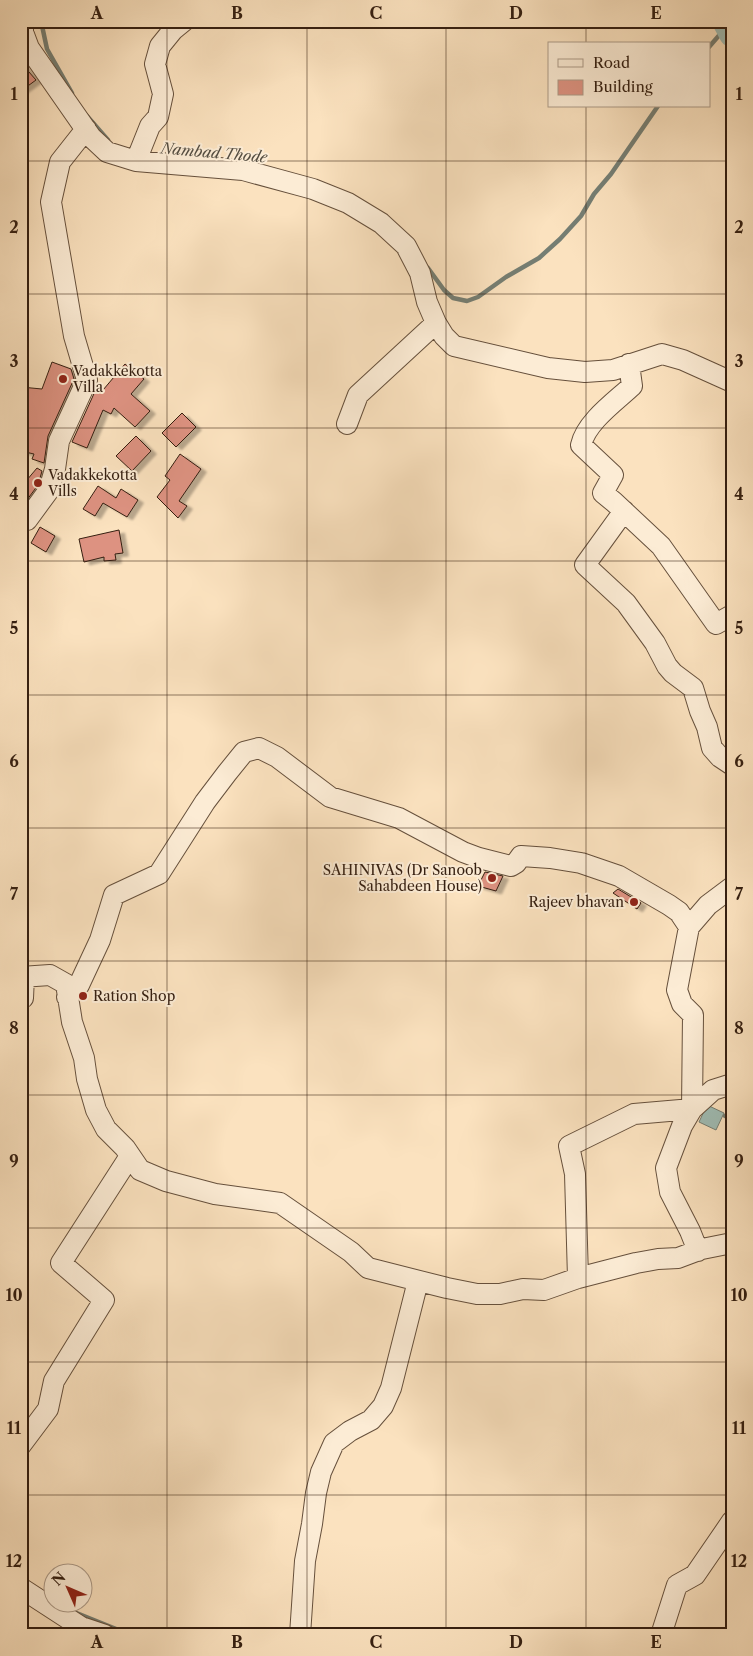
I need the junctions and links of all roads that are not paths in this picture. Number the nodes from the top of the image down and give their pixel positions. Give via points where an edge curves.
1 (23, 21) edge
2 (184, 21) edge
3 (25, 51) edge
4 (86, 129) junction
5 (137, 158) junction
6 (436, 323) junction
7 (629, 364) junction
8 (732, 382) edge
9 (347, 424) dead end
10 (624, 511) junction
11 (27, 520) dead end
12 (732, 615) edge
13 (732, 765) edge
14 (732, 886) edge
15 (689, 927) junction
16 (23, 977) edge
17 (67, 997) junction
18 (23, 998) dead end
19 (732, 1084) edge
20 (692, 1109) junction
21 (130, 1156) junction
22 (732, 1243) edge
23 (698, 1251) junction
24 (578, 1278) junction
25 (418, 1281) junction
26 (21, 1445) edge
27 (732, 1521) edge
28 (21, 1588) edge
29 (105, 1635) edge
30 (300, 1635) edge
31 (661, 1635) edge

1 - 3 street
2 - 5 street via 160,46 155,64 163,94 158,117 150,126
3 - 4 street
4 - 5 street via 107,152
4 - 11 street via 60,162 51,202 74,336 87,380 59,441 49,490
5 - 6 street via 243,170 313,189 348,203 381,223 406,246 420,273
6 - 7 street via 454,346 548,368 585,372 613,370
6 - 9 street via 358,395
7 - 8 street via 662,354
7 - 10 street via 632,386 594,421 581,445 613,475 603,494
10 - 12 street via 661,546 716,624
10 - 13 street via 585,565 626,603 667,666 693,688 712,748
14 - 15 street
15 - 17 street via 679,912 619,876 581,863 550,858 521,856 512,866 479,858 399,818 330,797 278,757 259,748 244,752 227,773 159,874 114,895 100,940 79,985
15 - 20 street via 677,990 682,1004 693,1015
16 - 17 street via 50,975 66,984
16 - 18 street
17 - 21 street via 96,1110 106,1129
19 - 20 street via 714,1090
20 - 23 street via 666,1168 670,1192
20 - 24 street via 634,1114 569,1146 575,1174
21 - 25 street via 140,1170 166,1181 215,1194 280,1203 351,1252 368,1268
21 - 26 street via 61,1263 104,1300 54,1381 48,1409
22 - 23 street
23 - 24 street
24 - 25 street via 544,1290 523,1289 500,1294 477,1294
25 - 30 street via 391,1388 383,1406 371,1420 334,1443 322,1472 305,1561
27 - 31 street via 695,1575 677,1585
28 - 29 street via 81,1627

